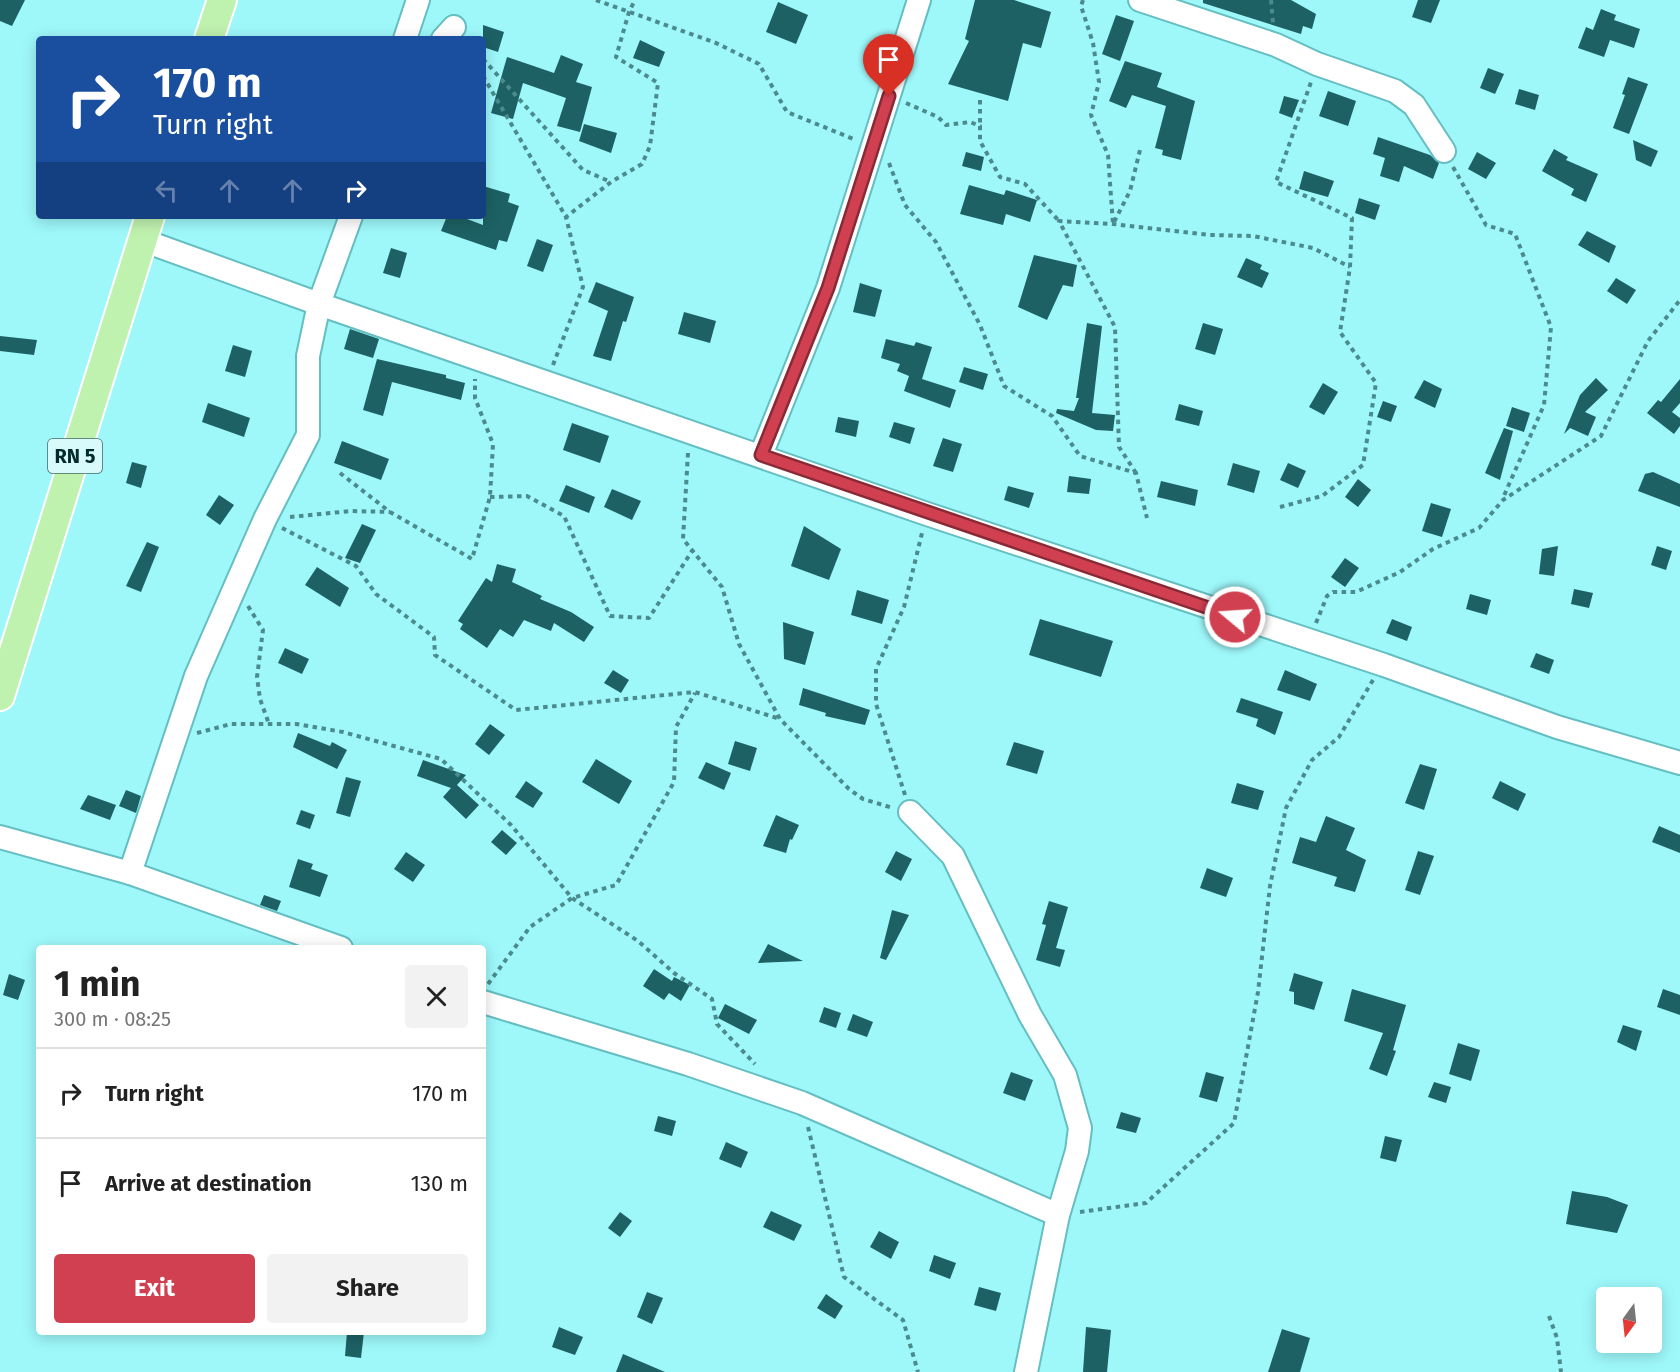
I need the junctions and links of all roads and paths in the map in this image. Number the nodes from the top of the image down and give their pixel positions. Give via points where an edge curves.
1 (222, 0) edge
2 (418, 0) edge
3 (596, 0) edge
4 (635, 0) edge
5 (919, 0) edge
6 (1083, 0) edge
7 (1140, 0) edge
8 (629, 12) junction
9 (210, 36) edge
10 (406, 36) edge
11 (486, 62) edge
12 (1317, 64) junction
13 (486, 81) edge
14 (889, 96) junction
15 (980, 100) dead end
16 (980, 126) junction
17 (875, 140) junction
18 (1140, 150) dead end
19 (1444, 151) joint
20 (611, 182) junction
21 (566, 217) junction
22 (350, 219) edge
23 (1059, 221) junction
24 (1113, 224) junction
25 (146, 228) edge
26 (1350, 267) junction
27 (1680, 300) edge
28 (319, 304) junction
29 (474, 358) junction
30 (546, 382) junction
31 (680, 427) junction
32 (761, 455) junction
33 (340, 473) dead end
34 (1136, 473) junction
35 (490, 497) junction
36 (1503, 500) junction
37 (1280, 507) dead end
38 (390, 512) junction
39 (927, 514) junction
40 (1147, 518) dead end
41 (265, 519) junction
42 (692, 550) junction
43 (237, 587) junction
44 (1308, 641) junction
45 (1384, 665) junction
46 (695, 692) junction
47 (0, 696) edge
48 (780, 719) junction
49 (269, 724) junction
50 (174, 740) junction
51 (1680, 763) edge
52 (910, 812) junction
53 (0, 837) edge
54 (130, 873) junction
55 (572, 898) junction
56 (333, 945) edge
57 (486, 987) edge
58 (486, 1003) edge
59 (763, 1071) dead end
60 (802, 1103) junction
61 (1058, 1215) junction
62 (1549, 1316) dead end
63 (918, 1372) edge
64 (1026, 1372) edge
65 (1561, 1372) edge

1 - 9 main road
2 - 10 street
3 - 8 path
4 - 8 path
5 - 14 street
6 - 24 path via 1081,6 1093,43 1099,82 1091,115 1108,155
7 - 12 street via 1276,45
8 - 17 path via 716,43 759,64 787,112
8 - 20 path via 616,57 658,83 650,146 642,164
11 - 20 path via 583,170
12 - 19 street via 1406,98
12 - 26 path via 1276,182 1352,218
13 - 21 path
14 - 16 path via 938,117 946,125 970,122
14 - 17 street
15 - 16 path
16 - 23 path via 980,141 1000,177 1025,184
17 - 32 street via 828,288
17 - 34 path via 905,205 936,242 980,325 1004,386 1052,416 1080,456
18 - 24 path via 1130,191
19 - 36 path via 1486,225 1515,234 1551,327 1544,405
20 - 21 path
21 - 30 path via 583,287
22 - 28 street
23 - 24 path
23 - 34 path via 1115,327 1119,447
24 - 26 path via 1253,236 1312,248
25 - 28 street
25 - 47 main road, RN 5
26 - 37 path via 1340,332 1376,383 1363,465 1322,496
27 - 36 path via 1648,341 1601,436
28 - 29 street
28 - 41 street via 306,365 308,435
29 - 30 street
29 - 35 path via 475,398 493,444
30 - 31 street
31 - 32 street
31 - 42 path via 688,456 682,531
32 - 39 street
33 - 38 path
34 - 40 path
35 - 38 path via 472,559
35 - 42 path via 527,496 564,516 610,616 648,618
36 - 44 path via 1479,528 1433,549 1400,572 1356,592 1333,592 1327,596
38 - 41 path via 351,511
39 - 44 street
39 - 52 path via 904,607 876,669 876,704
41 - 43 street
41 - 46 path via 356,566 376,594 434,637 435,655 516,710
42 - 48 path via 722,587 739,644
43 - 49 path via 263,630 257,677
43 - 50 street via 196,676
44 - 45 street
45 - 51 street via 1557,727
45 - 61 path via 1340,736 1312,760 1286,808 1270,886 1258,992 1234,1123 1146,1203
46 - 48 path
46 - 55 path via 676,728 674,782 616,885
48 - 52 path via 862,799
49 - 50 path via 231,724
49 - 55 path via 343,732 441,759 511,825
50 - 54 street
52 - 61 street via 953,856 1030,1015 1065,1075 1080,1128
53 - 54 street
54 - 56 street
55 - 57 path via 530,927
55 - 59 path via 638,941 712,999 717,1024
58 - 60 street
60 - 61 street
60 - 63 path via 844,1277 903,1320
61 - 64 street
62 - 65 path via 1557,1338

